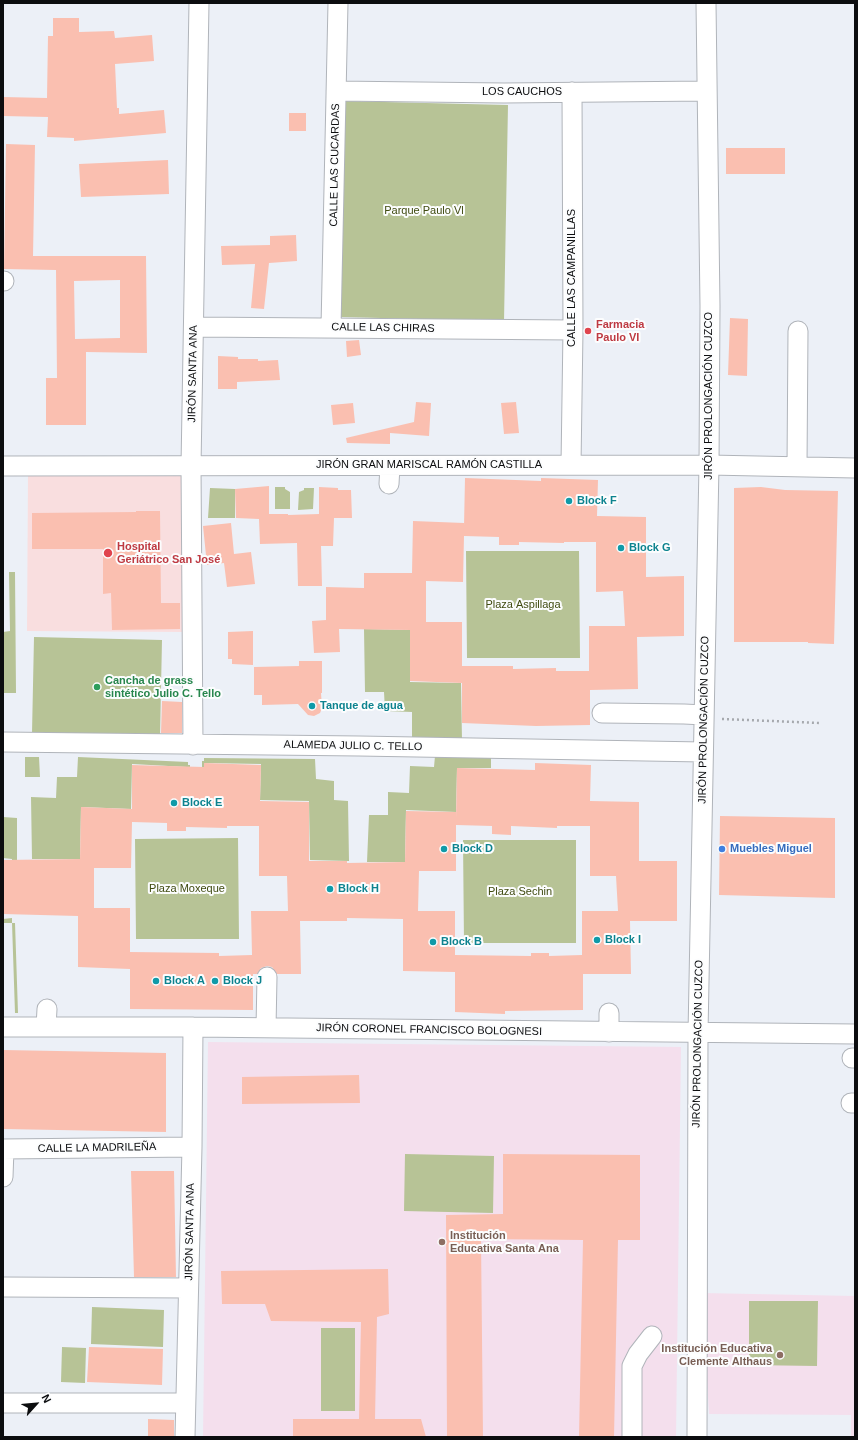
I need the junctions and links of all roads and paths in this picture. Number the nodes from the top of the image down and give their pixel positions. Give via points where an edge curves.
1 (199, 3) edge
2 (338, 3) edge
3 (706, 3) edge
4 (336, 91) junction
5 (707, 91) junction
6 (572, 92) junction
7 (194, 327) junction
8 (331, 327) junction
9 (573, 330) junction
10 (798, 331) dead end
11 (571, 465) junction
12 (709, 465) junction
13 (3, 466) edge
14 (191, 466) junction
15 (797, 466) junction
16 (855, 468) edge
17 (602, 713) dead end
18 (704, 715) junction
19 (820, 723) dead end
20 (3, 742) edge
21 (193, 745) junction
22 (703, 752) junction
23 (268, 977) dead end
24 (608, 1013) dead end
25 (3, 1027) edge
26 (193, 1027) junction
27 (266, 1028) junction
28 (609, 1032) junction
29 (698, 1033) junction
30 (855, 1034) edge
31 (192, 1147) junction
32 (4, 1149) edge
33 (3, 1177) edge
34 (3, 1287) edge
35 (188, 1288) junction
36 (652, 1336) dead end
37 (3, 1403) edge
38 (185, 1403) junction
39 (185, 1437) edge
40 (632, 1437) edge
41 (697, 1437) edge

1 - 7 street, JIRÓN SANTA ANA
2 - 4 street, CALLE LAS CUCARDAS
3 - 5 street, JIRÓN PROLONGACIÓN CUZCO
4 - 6 street, LOS CAUCHOS
4 - 8 street, CALLE LAS CUCARDAS
5 - 6 street, LOS CAUCHOS
5 - 12 street, JIRÓN PROLONGACIÓN CUZCO
6 - 9 street, CALLE LAS CAMPANILLAS
7 - 8 street, CALLE LAS CHIRAS
7 - 14 street, JIRÓN SANTA ANA
8 - 9 street, CALLE LAS CHIRAS
9 - 11 street, CALLE LAS CAMPANILLAS
10 - 15 street
11 - 12 street, JIRÓN GRAN MARISCAL RAMÓN CASTILLA
11 - 14 street, JIRÓN GRAN MARISCAL RAMÓN CASTILLA via 389,475
12 - 15 street, JIRÓN GRAN MARISCAL RAMÓN CASTILLA
12 - 18 street, JIRÓN PROLONGACIÓN CUZCO
13 - 14 street, JIRÓN GRAN MARISCAL RAMÓN CASTILLA
14 - 21 street, JIRÓN SANTA ANA via 199,600
15 - 16 street, JIRÓN GRAN MARISCAL RAMÓN CASTILLA
17 - 18 street
18 - 19 path via 714,718
18 - 22 street, JIRÓN PROLONGACIÓN CUZCO
20 - 21 street, ALAMEDA JULIO C. TELLO
21 - 22 street, ALAMEDA JULIO C. TELLO
22 - 29 street, JIRÓN PROLONGACIÓN CUZCO via 694,785
23 - 27 street
24 - 28 street
25 - 26 street, JIRÓN CORONEL FRANCISCO BOLOGNESI via 46,1018
26 - 27 street, JIRÓN CORONEL FRANCISCO BOLOGNESI
26 - 31 street, JIRÓN SANTA ANA
27 - 28 street, JIRÓN CORONEL FRANCISCO BOLOGNESI
28 - 29 street, JIRÓN CORONEL FRANCISCO BOLOGNESI
29 - 30 street, JIRÓN CORONEL FRANCISCO BOLOGNESI
29 - 41 street, JIRÓN PROLONGACIÓN CUZCO
31 - 32 street, CALLE LA MADRILEÑA
31 - 35 street, JIRÓN SANTA ANA
32 - 33 street
34 - 35 street
35 - 38 street, JIRÓN SANTA ANA
36 - 40 street via 632,1366
37 - 38 street
38 - 39 street, JIRÓN SANTA ANA

